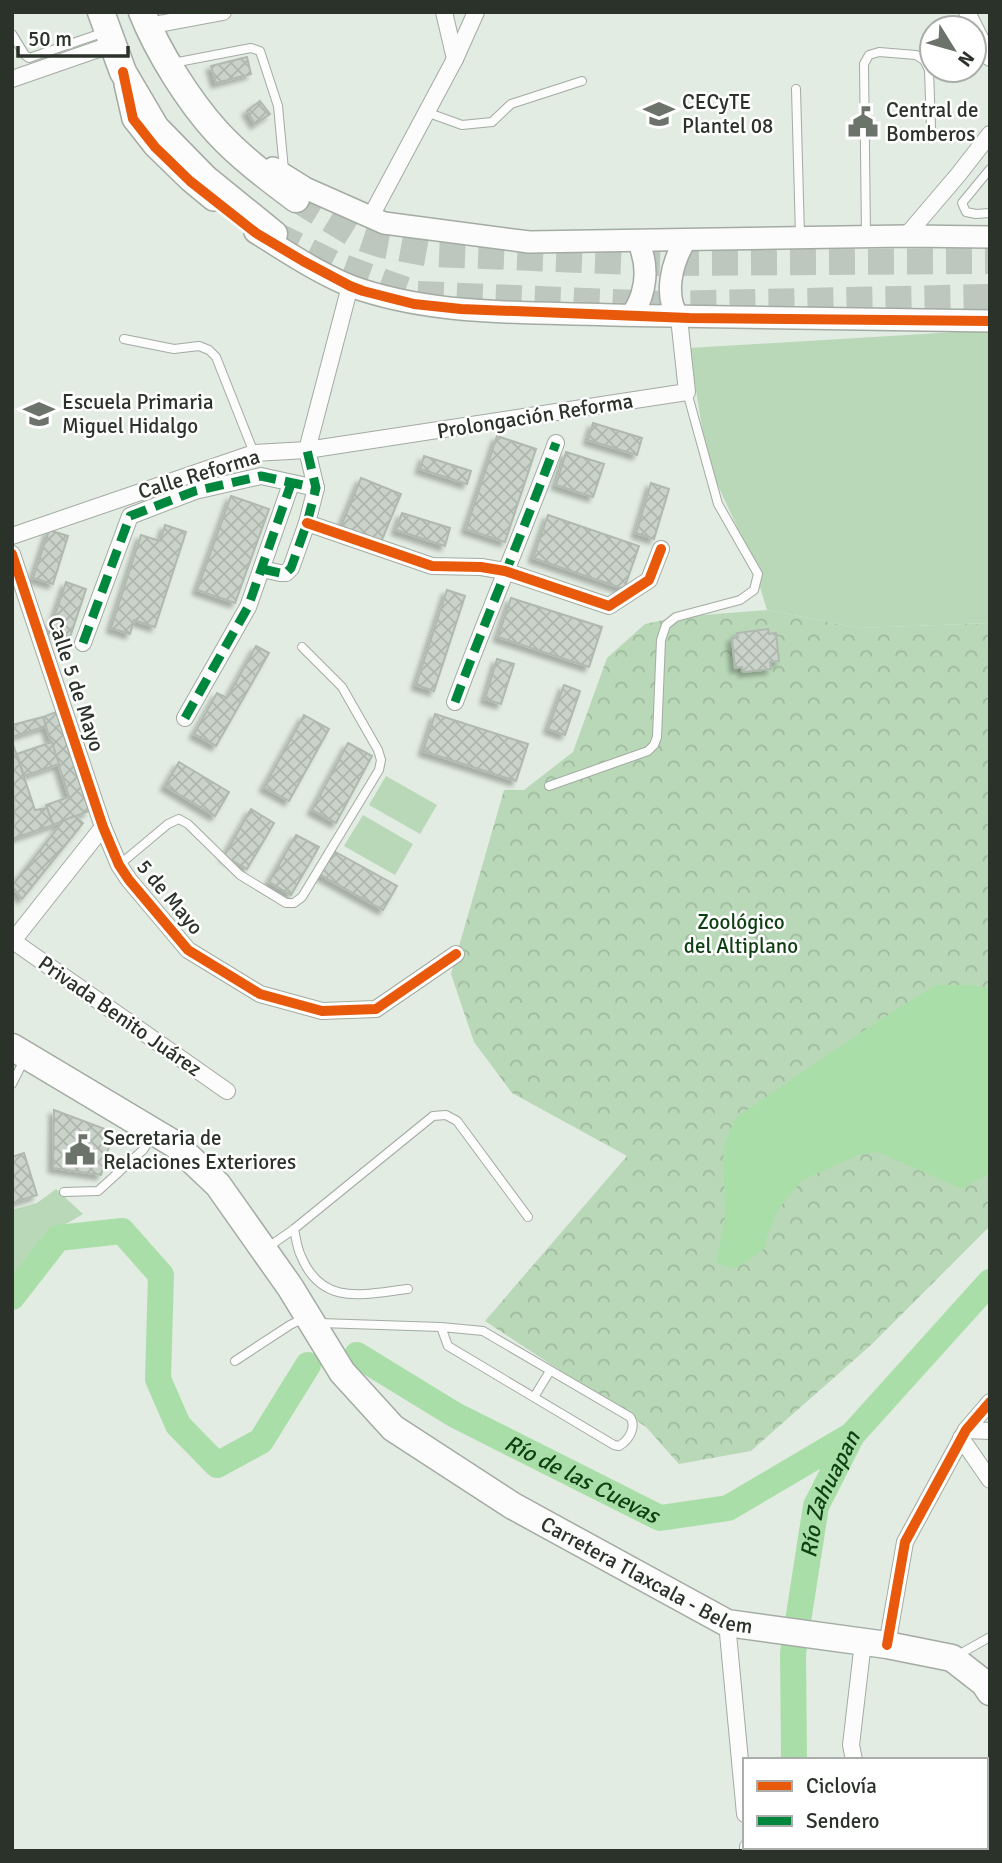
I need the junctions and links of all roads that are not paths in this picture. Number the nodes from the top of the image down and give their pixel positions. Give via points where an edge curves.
1 (444, 12) edge
2 (477, 12) edge
3 (967, 12) edge
4 (217, 13) edge
5 (145, 19) edge
6 (107, 29) edge
7 (12, 34) edge
8 (990, 58) edge
9 (455, 59) junction
10 (169, 64) junction
11 (122, 72) junction
12 (12, 79) edge
13 (582, 81) dead end
14 (796, 89) dead end
15 (426, 112) junction
16 (931, 128) dead end
17 (990, 134) edge
18 (990, 169) edge
19 (286, 187) junction
20 (990, 213) edge
21 (370, 218) junction
22 (274, 234) tunnel mouth
23 (906, 236) junction
24 (866, 237) junction
25 (990, 237) edge
26 (800, 238) junction
27 (638, 240) junction
28 (685, 241) junction
29 (350, 286) junction
30 (632, 315) junction
31 (679, 318) junction
32 (990, 321) edge
33 (124, 339) dead end
34 (687, 393) junction
35 (556, 443) dead end
36 (307, 450) junction
37 (254, 453) junction
38 (291, 484) junction
39 (316, 488) junction
40 (307, 523) junction
41 (12, 536) edge
42 (661, 549) dead end
43 (12, 554) edge
44 (262, 569) junction
45 (505, 571) junction
46 (83, 643) dead end
47 (302, 647) dead end
48 (456, 702) dead end
49 (185, 718) dead end
50 (549, 786) dead end
51 (103, 827) junction
52 (119, 865) junction
53 (13, 942) edge
54 (456, 954) dead end
55 (19, 1051) edge
56 (12, 1084) edge
57 (227, 1091) dead end
58 (155, 1133) junction
59 (64, 1192) dead end
60 (528, 1217) dead end
61 (294, 1229) junction
62 (264, 1250) junction
63 (408, 1289) dead end
64 (309, 1319) junction
65 (441, 1327) junction
66 (235, 1361) dead end
67 (551, 1371) junction
68 (534, 1397) junction
69 (990, 1402) edge
70 (990, 1431) edge
71 (964, 1434) junction
72 (990, 1480) edge
73 (730, 1624) junction
74 (990, 1637) edge
75 (868, 1643) junction
76 (952, 1658) junction
77 (990, 1692) edge
78 (853, 1758) edge
79 (743, 1789) edge

1 - 9 street
2 - 9 street
3 - 8 street
4 - 5 street
5 - 10 main road
6 - 7 lane via 29,58
6 - 11 main road
6 - 12 street
9 - 15 street
10 - 19 main road via 218,133
10 - 19 lane via 251,48 260,51 278,106
11 - 22 main road via 156,128 205,178
11 - 29 street via 133,119 190,181 256,233
13 - 15 lane via 511,104 492,122 462,125
14 - 26 lane
15 - 21 street
16 - 24 lane via 929,70 924,60 916,55 869,55 864,64
17 - 23 street
18 - 20 lane via 962,203 966,212
19 - 21 street via 305,188
21 - 27 street via 396,226 529,242
23 - 24 street
23 - 25 street
24 - 26 street
26 - 28 street
27 - 28 street
27 - 30 street via 646,275
28 - 31 street via 671,283
29 - 30 street via 414,304 460,309
29 - 36 street
30 - 31 street
31 - 32 street
31 - 34 street
33 - 37 lane via 174,349 199,346 209,350 216,357
34 - 36 street, Prolongación Reforma
34 - 50 lane via 718,505 758,574 754,590 740,600 676,617 666,625 661,640 657,737 648,751
35 - 45 street
36 - 37 street, Calle Reforma
36 - 39 street
37 - 41 street, Calle Reforma
38 - 39 street, Calle Reforma
38 - 44 street
38 - 46 street, Calle Reforma via 261,476 195,491 131,516
39 - 40 street
40 - 44 street via 291,568 286,573
40 - 45 street via 432,566
42 - 45 street via 649,580 609,606
43 - 51 street, Calle 5 de Mayo
44 - 49 street via 248,607
45 - 48 street
47 - 52 lane via 342,687 381,760 302,897 286,903 240,875 179,819
51 - 52 street, 5 de Mayo
51 - 53 street
52 - 54 street, 5 de Mayo via 188,950 260,994 322,1011 376,1009
53 - 57 street, Privada Benito Juárez
55 - 56 lane
55 - 58 main road, Carretera Tlaxcala - Belem
58 - 59 lane via 144,1150 98,1191
58 - 62 main road, Carretera Tlaxcala - Belem via 176,1145 218,1185
60 - 61 lane via 457,1121 446,1115 433,1116
61 - 62 lane
61 - 63 lane via 301,1256 318,1283 335,1292 361,1295
62 - 64 main road, Carretera Tlaxcala - Belem
64 - 65 lane
64 - 66 lane via 290,1325
64 - 73 main road, Carretera Tlaxcala - Belem via 342,1372 393,1428 513,1506
65 - 67 lane via 482,1331
65 - 68 lane via 448,1346
67 - 68 lane
67 - 68 lane via 630,1417 634,1428 625,1443 614,1445
69 - 71 street
70 - 71 street
71 - 72 street
71 - 75 street via 905,1542
73 - 75 main road, Carretera Tlaxcala - Belem
73 - 79 street
74 - 76 lane
75 - 76 main road, Carretera Tlaxcala - Belem
75 - 78 street
76 - 77 main road, Carretera Tlaxcala - Belem

